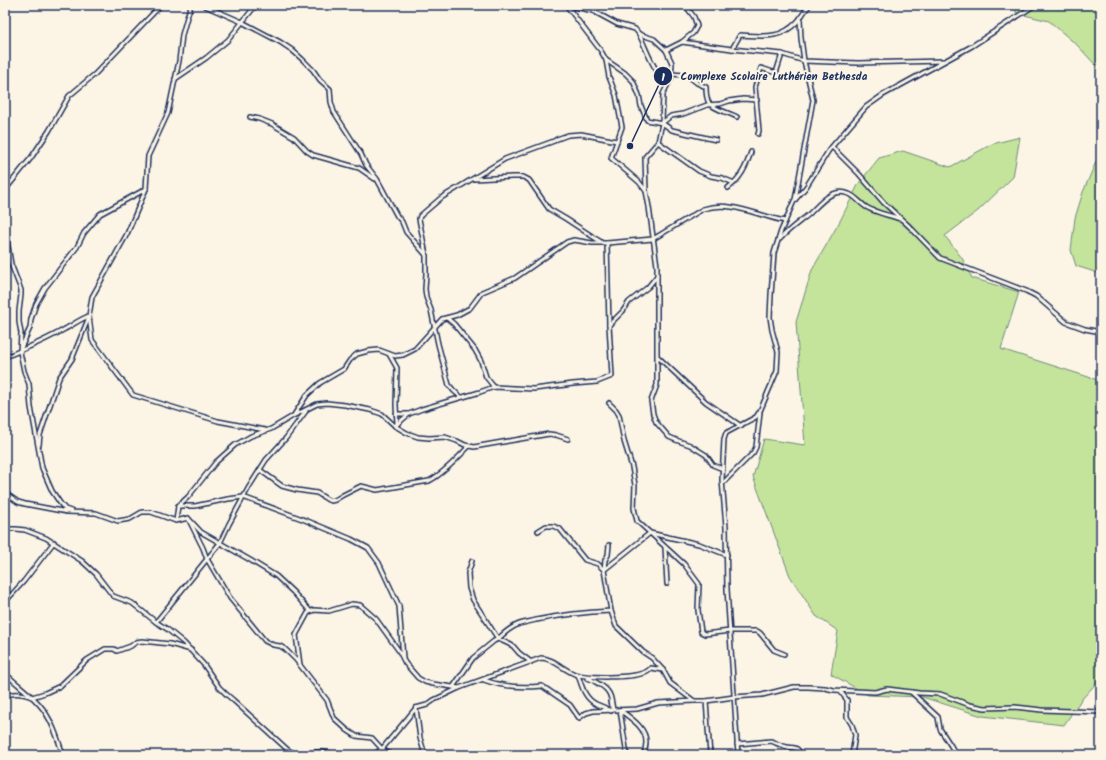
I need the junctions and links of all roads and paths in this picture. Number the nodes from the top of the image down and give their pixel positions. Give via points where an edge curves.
1 (161, 5) edge
2 (191, 5) edge
3 (203, 5) edge
4 (256, 5) edge
5 (566, 5) edge
6 (685, 5) edge
7 (810, 5) edge
8 (1035, 5) edge
9 (800, 19) junction
10 (242, 22) junction
11 (639, 34) junction
12 (682, 42) junction
13 (732, 49) junction
14 (666, 50) junction
15 (782, 54) junction
16 (606, 60) junction
17 (804, 61) junction
18 (944, 61) junction
19 (671, 74) junction
20 (175, 79) junction
21 (757, 100) junction
22 (711, 105) junction
23 (250, 117) dead end
24 (737, 117) dead end
25 (662, 123) junction
26 (758, 134) dead end
27 (716, 140) dead end
28 (617, 141) junction
29 (658, 142) junction
30 (832, 147) junction
31 (751, 152) dead end
32 (376, 179) junction
33 (472, 179) junction
34 (734, 183) junction
35 (728, 188) dead end
36 (146, 189) junction
37 (5, 190) edge
38 (646, 191) junction
39 (794, 201) junction
40 (902, 219) junction
41 (785, 221) junction
42 (5, 228) edge
43 (653, 239) junction
44 (778, 240) junction
45 (607, 242) junction
46 (601, 243) junction
47 (426, 255) junction
48 (657, 276) junction
49 (89, 316) junction
50 (447, 318) junction
51 (609, 325) junction
52 (435, 326) junction
53 (1101, 332) edge
54 (20, 352) junction
55 (390, 354) junction
56 (5, 357) edge
57 (658, 357) junction
58 (494, 387) junction
59 (461, 397) junction
60 (609, 403) dead end
61 (308, 409) junction
62 (760, 411) junction
63 (396, 414) junction
64 (409, 414) junction
65 (293, 416) junction
66 (396, 425) junction
67 (741, 426) junction
68 (266, 431) junction
69 (568, 439) dead end
70 (469, 446) junction
71 (39, 451) junction
72 (723, 469) junction
73 (260, 470) junction
74 (723, 483) junction
75 (5, 493) edge
76 (243, 497) junction
77 (178, 506) junction
78 (73, 512) junction
79 (188, 518) junction
80 (176, 522) junction
81 (5, 529) edge
82 (538, 531) dead end
83 (650, 533) junction
84 (54, 542) junction
85 (220, 544) junction
86 (609, 545) dead end
87 (665, 547) junction
88 (727, 556) junction
89 (206, 559) junction
90 (472, 561) dead end
91 (604, 570) junction
92 (667, 584) dead end
93 (5, 602) edge
94 (310, 611) junction
95 (611, 611) junction
96 (156, 622) junction
97 (730, 632) junction
98 (498, 640) junction
99 (191, 651) junction
100 (784, 654) dead end
101 (403, 658) junction
102 (531, 662) junction
103 (301, 667) junction
104 (663, 670) junction
105 (5, 673) edge
106 (578, 675) junction
107 (584, 676) junction
108 (483, 679) junction
109 (453, 687) junction
110 (459, 688) junction
111 (840, 691) junction
112 (911, 692) junction
113 (5, 697) edge
114 (32, 697) junction
115 (734, 697) junction
116 (694, 701) junction
117 (706, 701) junction
118 (610, 702) dead end
119 (416, 708) junction
120 (620, 710) junction
121 (612, 711) junction
122 (1101, 712) edge
123 (737, 744) junction
124 (382, 749) junction
125 (63, 755) edge
126 (300, 755) edge
127 (336, 755) edge
128 (373, 755) edge
129 (391, 755) edge
130 (425, 755) edge
131 (627, 755) edge
132 (645, 755) edge
133 (710, 755) edge
134 (738, 755) edge
135 (801, 755) edge
136 (852, 755) edge
137 (956, 755) edge

1 - 37 street via 95,74 69,96 31,158
2 - 20 street via 182,35
3 - 10 street
4 - 10 street
5 - 11 street via 592,11 617,24 634,29
5 - 16 street
6 - 12 street via 697,26
7 - 9 street
8 - 18 street
9 - 13 street via 782,33 769,36 740,35
9 - 17 street
10 - 20 street via 228,40
10 - 32 street via 292,50 330,89 334,112
11 - 14 street via 654,39
11 - 19 street via 657,71
12 - 13 street
12 - 14 street
13 - 15 street
14 - 19 street via 672,63
15 - 17 street
15 - 21 street via 776,73 761,68 755,87
16 - 25 street via 633,81 646,120
16 - 28 street via 622,127
17 - 18 street
17 - 39 street via 813,100
18 - 30 street via 866,107
19 - 22 street via 685,75 706,87 708,102
19 - 25 street via 663,94
20 - 36 street via 168,113 148,156
21 - 22 street via 743,99
21 - 26 street via 760,131
22 - 24 street
22 - 25 street via 671,116
23 - 32 street via 272,124 294,137 313,155 360,168
25 - 27 street via 672,130
25 - 29 street
28 - 33 street via 581,134 568,135 505,159
28 - 38 street via 611,158
29 - 34 street via 710,176
29 - 38 street via 644,157
30 - 39 street
30 - 40 street
31 - 34 street via 745,170
32 - 47 street via 406,232
33 - 46 street via 523,177 529,180 549,209
33 - 47 street via 441,198 420,216
34 - 35 street
36 - 49 street via 127,234 92,297
36 - 54 street via 100,214 84,233 77,247 45,288 36,304
38 - 43 street
39 - 41 street
40 - 44 street via 870,209 848,193 839,192 821,202
40 - 53 street via 940,258 1026,291 1036,296 1066,322
41 - 43 street via 736,207 711,207 703,209
41 - 44 street
42 - 54 street via 11,264 21,290 18,311
43 - 45 street
43 - 48 street
44 - 62 street via 774,253 770,294 770,317 778,352 777,371
45 - 46 street
45 - 51 street
46 - 50 street via 574,240 567,242 515,278 482,292 470,308
47 - 52 street via 425,293
48 - 51 street
48 - 57 street
49 - 54 street
49 - 68 street via 92,340 133,395 218,421
49 - 71 street via 72,358 58,378 40,435
50 - 52 street
50 - 58 street via 474,350 486,377
51 - 58 street via 612,376 597,382 534,389
52 - 55 street via 415,349 403,355
52 - 59 street via 449,385
54 - 56 street
54 - 71 street via 29,384
55 - 63 street via 396,368
55 - 65 street via 379,350 356,354 344,369 320,382 307,395
57 - 67 street via 706,402
57 - 72 street via 657,385 651,401 656,422 669,437 696,449 707,456 712,464
58 - 59 street
59 - 64 street
60 - 83 street via 619,415 632,467 637,521
61 - 65 street
61 - 66 street via 317,404 345,405 382,414
61 - 73 street
62 - 67 street via 756,417
62 - 74 street via 753,453
63 - 64 street
63 - 66 street
64 - 66 street
65 - 68 street
66 - 70 street via 407,434 429,438 445,437
67 - 72 street via 726,433
68 - 77 street via 235,445 216,462 188,498
69 - 70 street via 549,434
70 - 73 street via 454,462 429,481 377,490 361,486 331,501 317,493 282,486
71 - 78 street via 42,468 52,491 65,509
72 - 74 street
73 - 76 street
74 - 88 street
75 - 78 street via 24,504
76 - 77 street via 195,506
76 - 85 street
76 - 101 street via 305,520 368,548 379,563 399,606
77 - 80 street
78 - 80 street via 96,513 118,521 130,519 142,512 151,512
79 - 80 street
79 - 85 street via 200,532
79 - 89 street
81 - 84 street via 25,530
82 - 91 street via 546,526 560,529 585,560 598,564
83 - 87 street
83 - 88 street via 699,544
83 - 91 street
84 - 93 street
84 - 96 street via 90,568 112,596 132,603
85 - 89 street
85 - 94 street via 276,576
86 - 91 street
87 - 92 street
87 - 97 street via 688,569 699,584 698,610 701,632
88 - 97 street
89 - 96 street
89 - 103 street via 230,598 264,641 285,649
90 - 98 street via 468,573 472,600
91 - 95 street
94 - 101 street via 329,611 352,604 360,605 376,619
94 - 103 street via 296,635
95 - 98 street via 548,617 523,623 516,625
95 - 104 street via 616,626
96 - 99 street
97 - 100 street via 757,631 774,650
97 - 115 street
98 - 102 street via 513,646
98 - 109 street via 473,658
99 - 114 street via 170,644 142,641 117,650 105,649 87,660 60,686
99 - 126 street via 226,694 288,750
101 - 109 street via 418,678 425,682
102 - 106 street via 544,658
102 - 108 street
103 - 124 street via 327,700 334,718 356,736 372,738
104 - 107 street via 651,668 644,673 629,676
104 - 116 street via 670,683
105 - 114 street
106 - 107 street
106 - 121 street via 584,693 589,699
107 - 121 street via 605,687 611,697
108 - 110 street
108 - 121 street via 513,687 542,686 570,705 579,718 593,711
109 - 110 street
110 - 119 street
111 - 112 street via 875,692 887,689
111 - 115 street via 794,687 762,695
111 - 136 street via 847,700 847,716 854,731
112 - 122 street via 940,694 978,707
112 - 137 street via 938,717 940,729
113 - 114 street via 8,694 23,693
114 - 125 street via 43,709 54,728
115 - 117 street
115 - 123 street
116 - 117 street
116 - 120 street
117 - 133 street
118 - 121 street
119 - 124 street
119 - 130 street
120 - 121 street
120 - 131 street
120 - 132 street via 645,733
123 - 134 street
123 - 135 street via 771,741 799,750
124 - 128 street
124 - 129 street
126 - 127 street via 320,752

